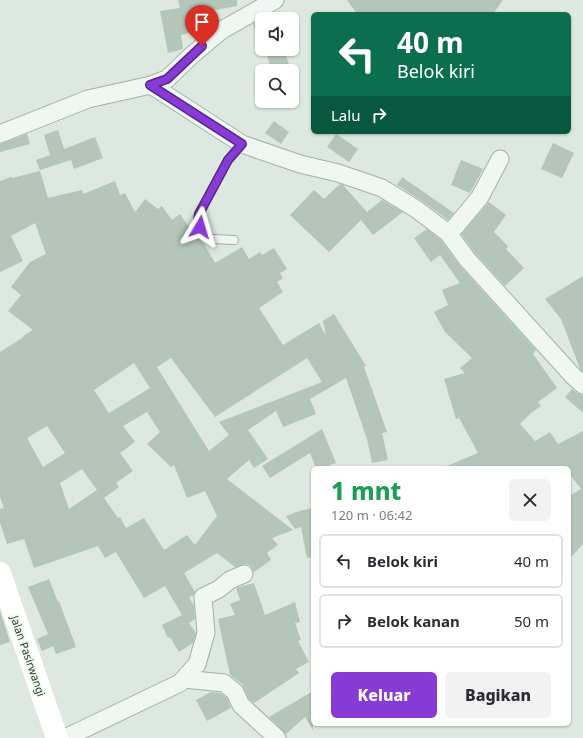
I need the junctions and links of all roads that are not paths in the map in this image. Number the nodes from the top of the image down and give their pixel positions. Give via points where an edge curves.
1 (275, 0) edge
2 (150, 85) junction
3 (0, 134) edge
4 (242, 144) junction
5 (500, 158) dead end
6 (448, 233) junction
7 (234, 240) dead end
8 (583, 385) edge
9 (0, 573) edge
10 (244, 574) dead end
11 (184, 679) junction
12 (56, 738) edge
13 (64, 738) edge
14 (277, 738) edge

1 - 2 street via 222,30 167,79
2 - 3 street via 88,99
2 - 4 street
4 - 6 street via 382,188
4 - 7 lane via 218,176 198,220 208,238
5 - 6 street via 480,197
6 - 8 street via 467,258
9 - 12 street, Jalan Pasirwangi
10 - 11 street via 203,597 206,633 196,664
11 - 13 street
11 - 14 street via 224,683 235,692 241,705

